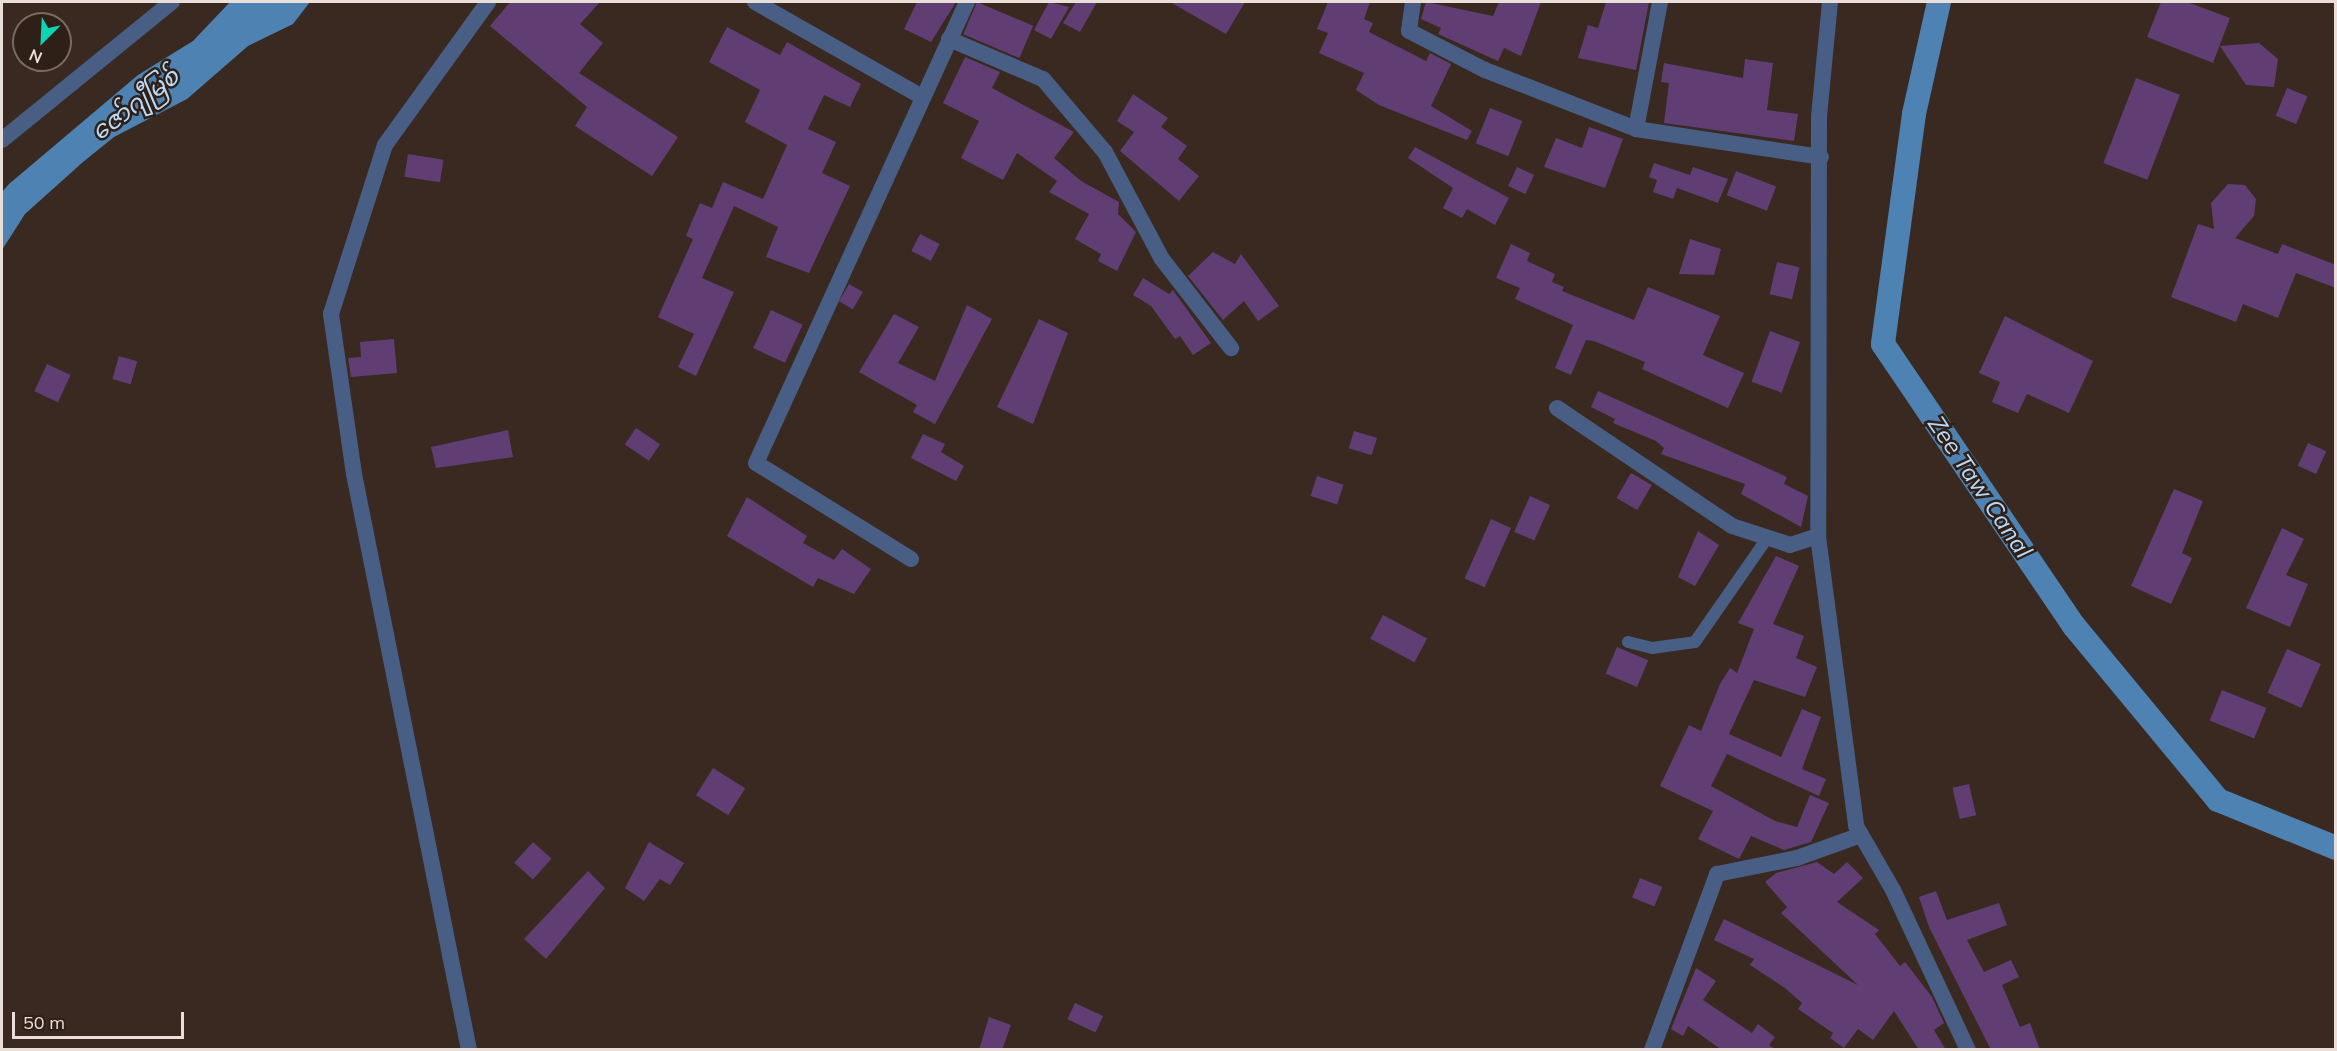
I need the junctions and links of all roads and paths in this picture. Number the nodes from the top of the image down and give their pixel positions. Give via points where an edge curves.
1 (170, 2) edge
2 (488, 2) edge
3 (755, 2) edge
4 (967, 2) edge
5 (1413, 2) edge
6 (1660, 2) edge
7 (1830, 2) edge
8 (949, 39) junction
9 (922, 97) junction
10 (1636, 129) junction
11 (2, 140) edge
12 (1821, 157) junction
13 (1231, 348) dead end
14 (1557, 408) dead end
15 (1818, 536) junction
16 (1768, 537) junction
17 (911, 559) dead end
18 (1628, 642) dead end
19 (1861, 835) junction
20 (469, 1050) edge
21 (1653, 1050) edge
22 (1968, 1050) edge

1 - 11 street
2 - 20 street via 385,145 331,314 354,474
3 - 9 street
4 - 8 street
5 - 10 street via 1409,31 1485,70
6 - 10 street
7 - 12 street
8 - 9 street
8 - 13 street via 1043,79 1106,152 1162,259
9 - 17 street via 756,463
10 - 12 street
12 - 15 street
14 - 16 street via 1732,526
15 - 16 street via 1790,545
15 - 19 street
16 - 18 lane via 1695,642 1652,648
19 - 21 street via 1797,858 1717,874
19 - 22 street via 1893,890

